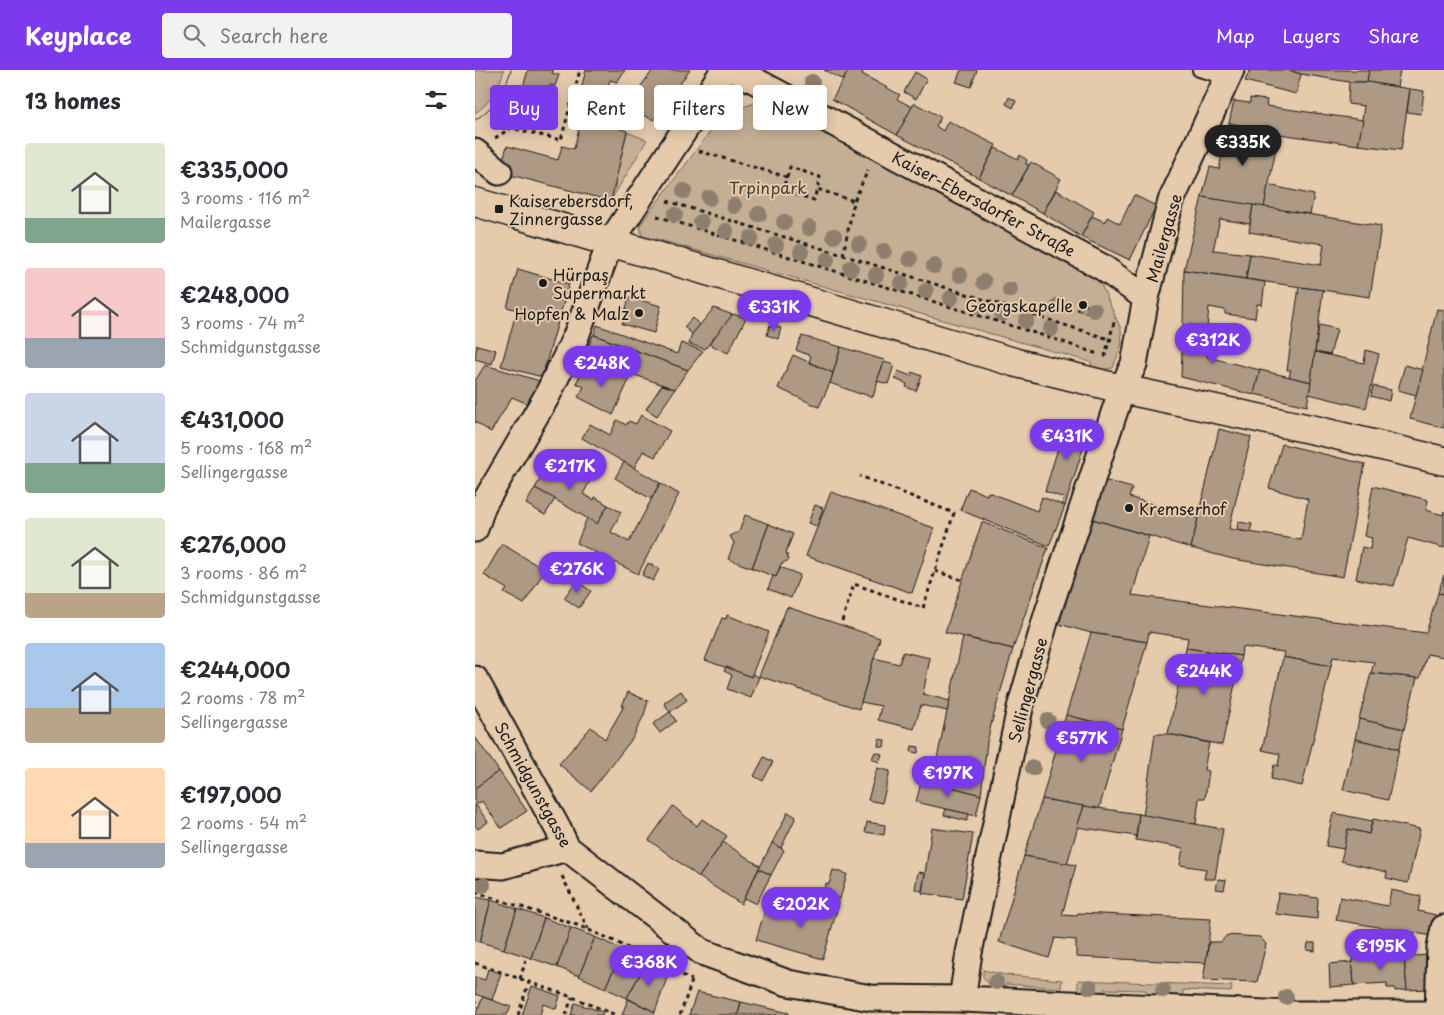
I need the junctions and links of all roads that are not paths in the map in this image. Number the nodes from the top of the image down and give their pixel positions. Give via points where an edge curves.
1 (724, 70) edge
2 (735, 70) edge
3 (1199, 70) edge
4 (1229, 74) edge
5 (475, 152) edge
6 (499, 172) dead end
7 (475, 202) edge
8 (610, 243) junction
9 (1146, 298) junction
10 (1122, 389) junction
11 (1444, 461) edge
12 (475, 529) edge
13 (475, 679) edge
14 (567, 848) junction
15 (475, 864) edge
16 (1444, 928) edge
17 (962, 999) junction
18 (1290, 1014) edge
19 (1437, 1014) edge
20 (1444, 1014) edge

1 - 8 street
2 - 9 street, Kaiser-Ebersdorfer Straße via 1102,267
3 - 4 lane
4 - 9 street, Mailergasse via 1171,201
5 - 6 street
7 - 8 main road
8 - 10 main road via 1017,363
8 - 12 street via 576,336 547,396 483,505
9 - 10 street via 1134,364
10 - 11 main road
10 - 17 street, Sellingergasse via 1047,615 1020,708
13 - 14 street, Schmidgunstgasse
14 - 15 street via 503,866
14 - 17 street, Schmidgunstgasse via 702,952 788,983 871,998
16 - 19 street
17 - 18 street, Schmidgunstgasse
18 - 19 street, Schmidgunstgasse
19 - 20 street, Schmidgunstgasse

